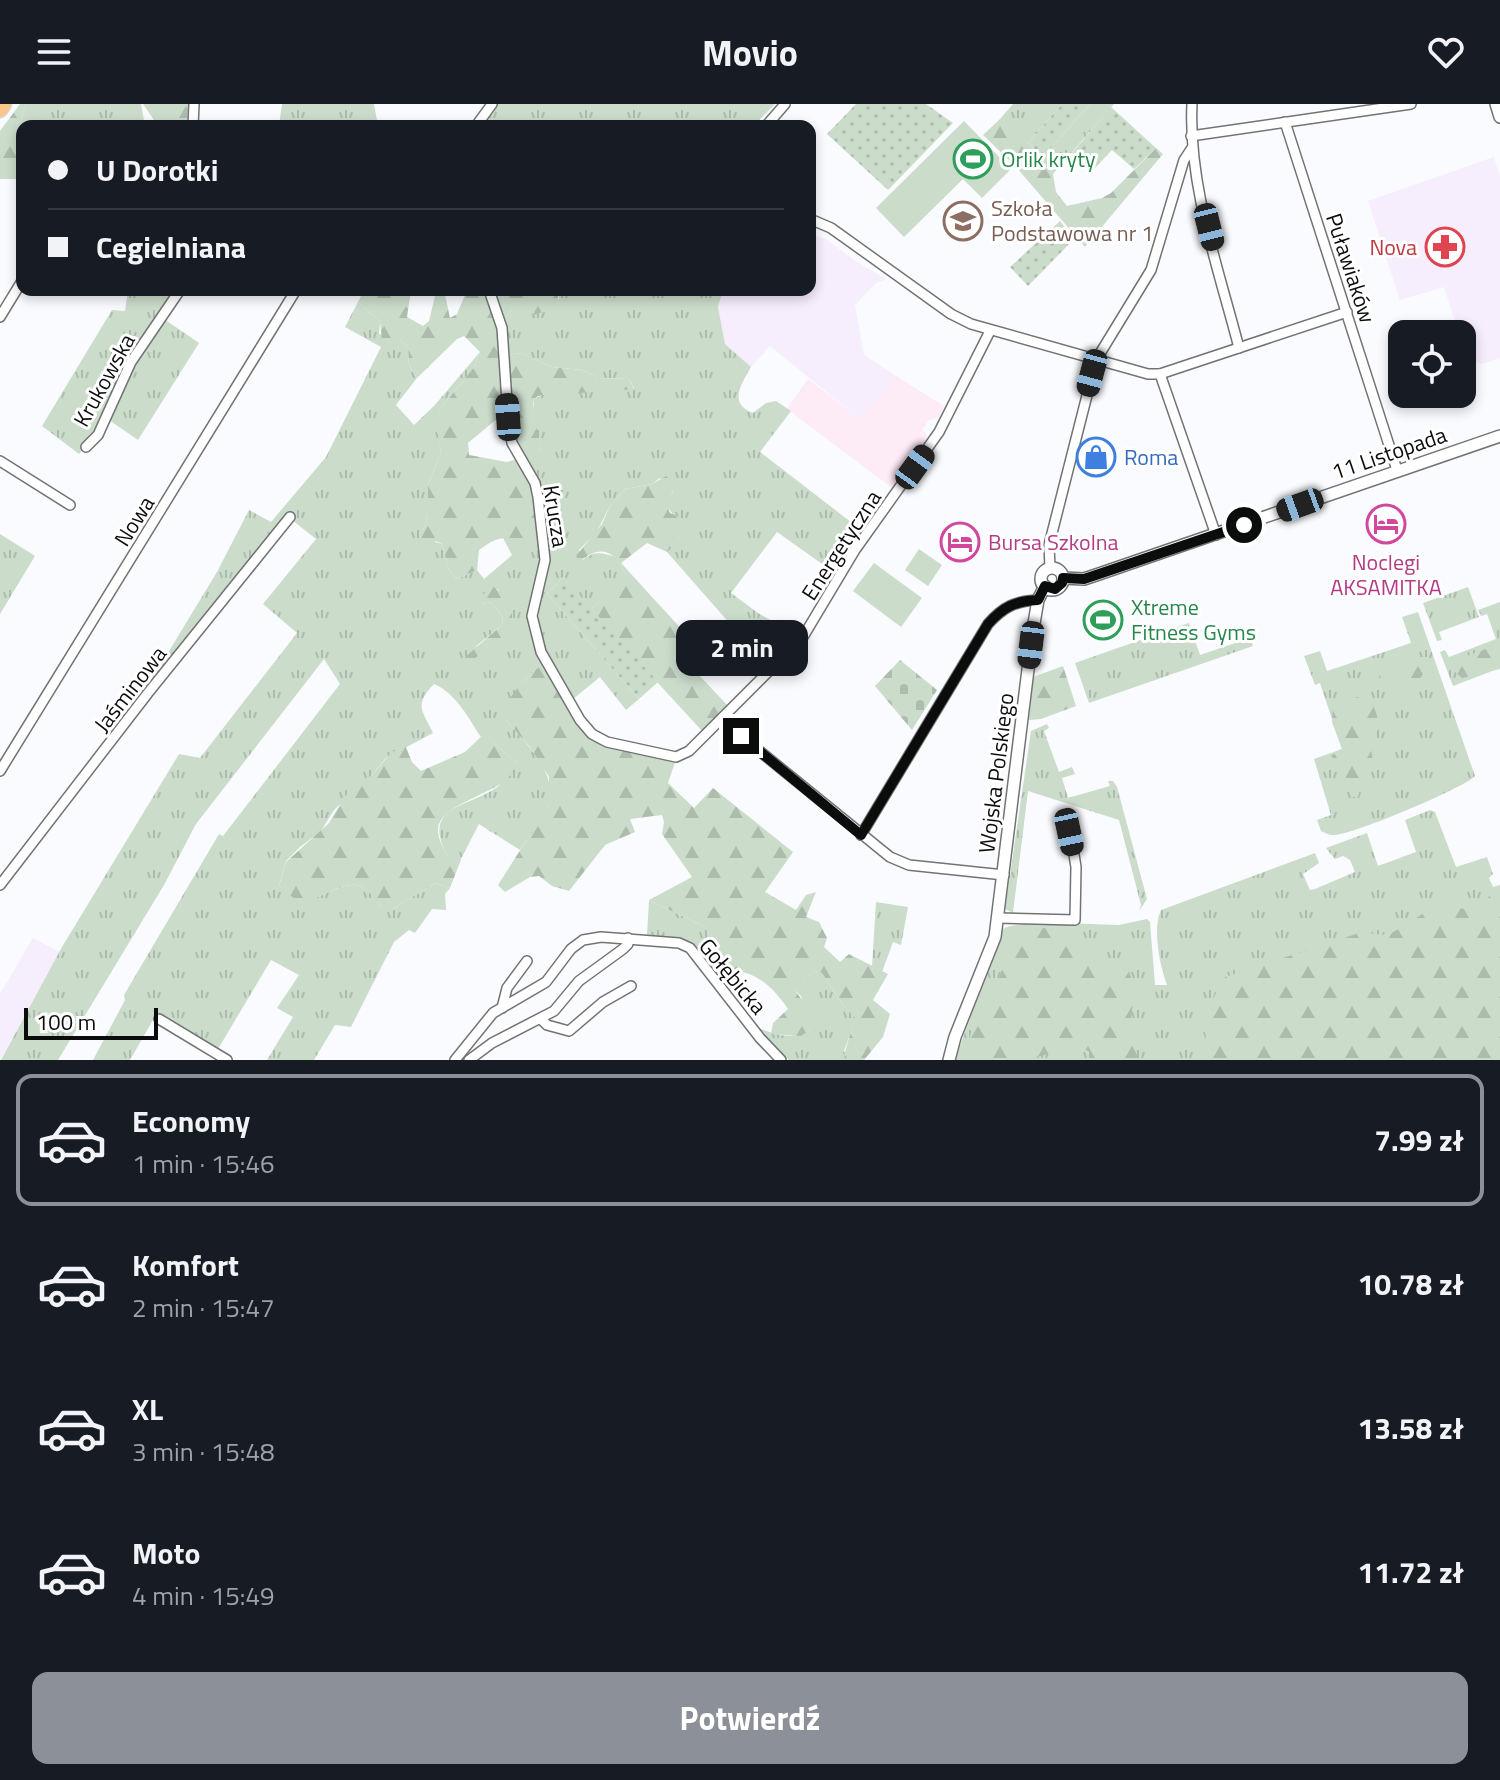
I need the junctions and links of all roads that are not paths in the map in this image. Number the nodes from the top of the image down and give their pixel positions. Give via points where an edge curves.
1 (4, 104) edge
2 (785, 104) edge
3 (1192, 104) edge
4 (1411, 104) edge
5 (1496, 104) edge
6 (0, 110) edge
7 (1500, 117) edge
8 (771, 120) edge
9 (1285, 122) junction
10 (1191, 136) junction
11 (1192, 148) junction
12 (816, 222) edge
13 (16, 291) edge
14 (176, 296) edge
15 (292, 296) edge
16 (491, 296) edge
17 (1347, 312) junction
18 (0, 317) edge
19 (990, 331) junction
20 (1239, 348) junction
21 (1096, 360) junction
22 (1160, 374) junction
23 (1500, 436) edge
24 (86, 447) dead end
25 (0, 461) edge
26 (1397, 470) junction
27 (70, 505) dead end
28 (290, 517) dead end
29 (1216, 535) junction
30 (1050, 568) junction
31 (1063, 578) junction
32 (1045, 586) junction
33 (1038, 600) junction
34 (741, 736) dead end
35 (641, 749) joint
36 (1, 767) edge
37 (1069, 824) dead end
38 (861, 835) junction
39 (1004, 875) junction
40 (0, 885) edge
41 (998, 918) junction
42 (628, 938) junction
43 (527, 961) dead end
44 (631, 986) dead end
45 (502, 1008) junction
46 (159, 1019) dead end
47 (542, 1020) junction
48 (227, 1060) edge
49 (455, 1060) edge
50 (469, 1060) edge
51 (781, 1060) edge
52 (949, 1060) edge

1 - 6 main road
2 - 8 street
3 - 10 street
4 - 9 street
5 - 7 street
9 - 10 street
9 - 17 street, Puławiaków
10 - 11 street
11 - 20 street
11 - 21 street via 1151,270
12 - 19 street via 951,314
13 - 18 street
14 - 24 street, Krukowska via 131,362 98,435
15 - 36 street, Nowa
16 - 35 street, Krucza via 502,328 512,443 538,497 545,560 532,616 536,637 585,728 607,742
17 - 20 street
17 - 26 street, Puławiaków
19 - 21 street
19 - 35 street, Energetyczna via 939,432 850,557 803,637 683,755
20 - 22 street
21 - 22 street
21 - 30 street via 1049,545
22 - 29 street
23 - 26 street, 11 Listopada
25 - 27 street
26 - 29 street, 11 Listopada
28 - 40 street, Jaśminowa
29 - 31 street, 11 Listopada via 1084,579
30 - 31 street
30 - 32 street via 1041,577
31 - 32 street via 1055,589
32 - 33 street, Wojska Polskiego
33 - 38 street via 1018,601 988,624
33 - 39 street, Wojska Polskiego
34 - 38 street
37 - 41 street via 1076,867 1075,920
38 - 39 street via 899,862
39 - 41 street, Wojska Polskiego
41 - 52 street, Wojska Polskiego
42 - 45 street, Gołębicka via 583,940 546,982
42 - 47 street via 623,949 579,981
42 - 51 street, Gołębicka via 690,948
43 - 45 street via 507,988
44 - 47 street via 569,1031
45 - 49 street, Gołębicka
46 - 48 street
47 - 50 street

